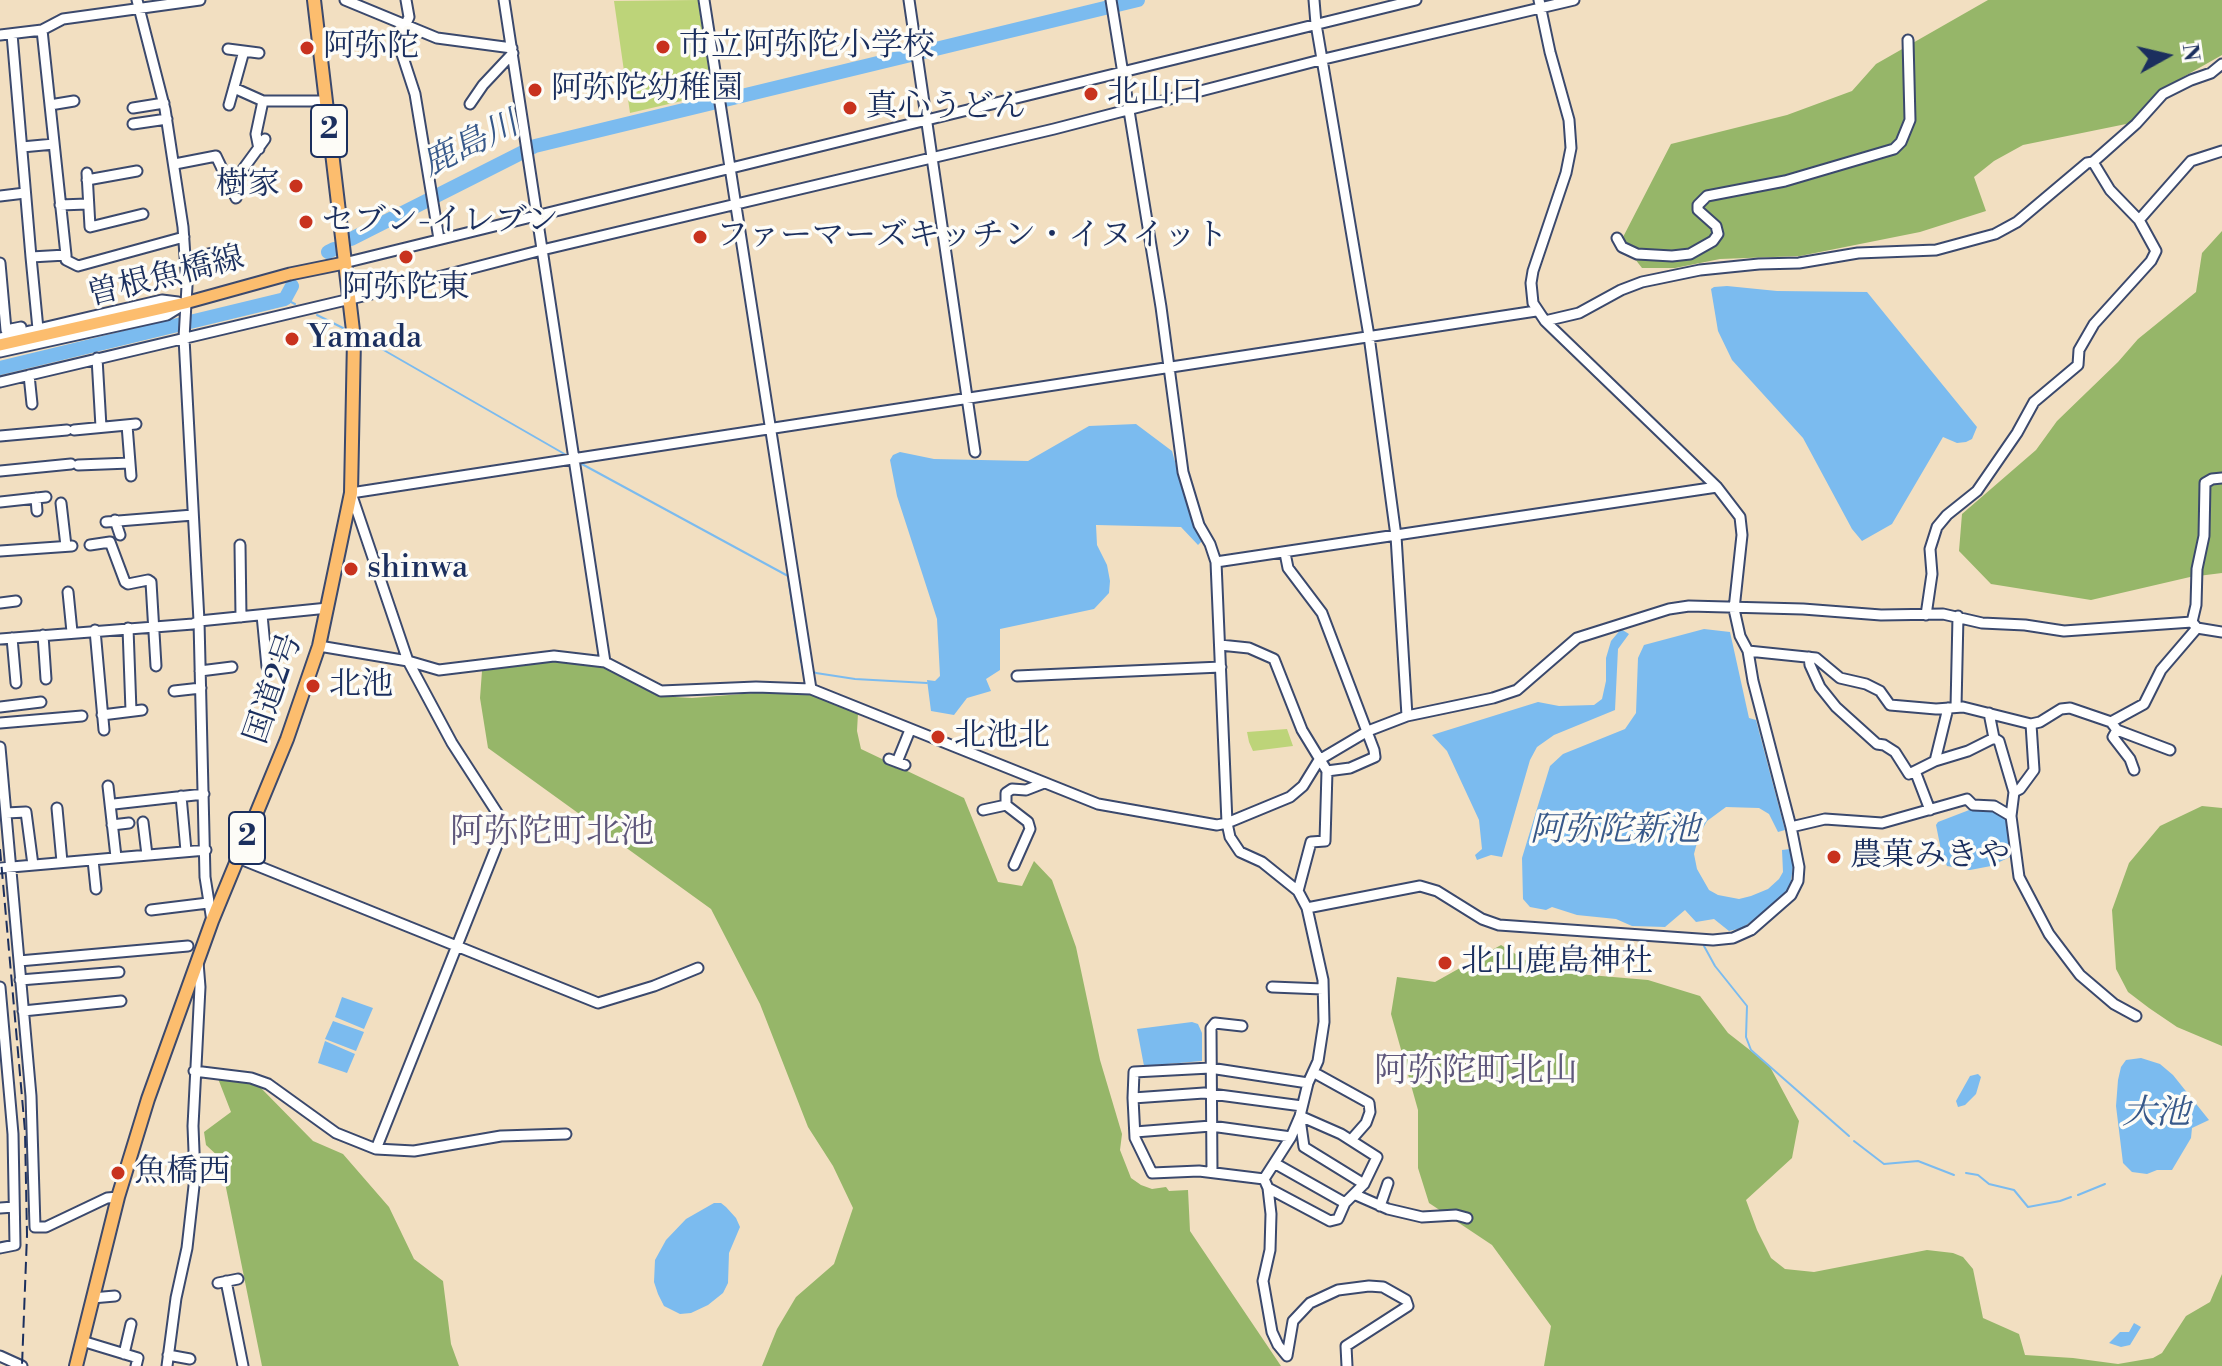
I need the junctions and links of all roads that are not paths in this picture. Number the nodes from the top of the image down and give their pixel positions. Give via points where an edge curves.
1 (200, 0) edge
2 (314, 0) edge
3 (345, 0) edge
4 (406, 0) edge
5 (504, 0) edge
6 (704, 0) edge
7 (909, 0) edge
8 (1111, 0) edge
9 (1314, 0) edge
10 (1416, 0) edge
11 (1574, 0) edge
12 (138, 4) edge
13 (1540, 4) edge
14 (406, 23) junction
15 (1316, 24) junction
16 (42, 30) junction
17 (12, 34) junction
18 (0, 35) edge
19 (1908, 40) dead end
20 (228, 49) dead end
21 (244, 51) junction
22 (512, 51) junction
23 (259, 53) dead end
24 (1324, 59) junction
25 (2222, 64) edge
26 (1122, 71) junction
27 (234, 88) junction
28 (74, 101) dead end
29 (263, 101) junction
30 (326, 101) junction
31 (164, 103) junction
32 (470, 104) dead end
33 (50, 105) junction
34 (229, 105) dead end
35 (133, 108) dead end
36 (1128, 108) junction
37 (167, 119) junction
38 (926, 119) junction
39 (133, 124) dead end
40 (265, 139) dead end
41 (54, 144) junction
42 (22, 147) junction
43 (259, 149) junction
44 (2222, 151) edge
45 (931, 156) junction
46 (2093, 162) junction
47 (175, 164) junction
48 (731, 167) junction
49 (137, 171) dead end
50 (230, 187) junction
51 (25, 193) junction
52 (0, 196) edge
53 (236, 198) dead end
54 (737, 203) junction
55 (87, 204) junction
56 (60, 205) junction
57 (143, 214) dead end
58 (536, 217) junction
59 (2139, 220) junction
60 (184, 237) junction
61 (1617, 238) dead end
62 (439, 239) junction
63 (542, 250) junction
64 (222, 251) dead end
65 (66, 255) junction
66 (31, 257) junction
67 (185, 259) junction
68 (0, 263) edge
69 (344, 263) junction
70 (350, 299) junction
71 (185, 308) junction
72 (1536, 311) junction
73 (1545, 321) junction
74 (37, 327) junction
75 (2, 333) edge
76 (184, 334) junction
77 (1369, 336) junction
78 (0, 345) edge
79 (0, 352) edge
80 (97, 358) junction
81 (1170, 368) junction
82 (29, 375) junction
83 (0, 382) edge
84 (967, 398) junction
85 (32, 404) dead end
86 (132, 424) junction
87 (771, 426) junction
88 (101, 427) junction
89 (67, 430) dead end
90 (0, 436) edge
91 (975, 452) dead end
92 (572, 457) junction
93 (130, 463) junction
94 (0, 471) edge
95 (131, 476) dead end
96 (2222, 478) edge
97 (1717, 487) junction
98 (351, 493) junction
99 (0, 502) edge
100 (61, 503) dead end
101 (37, 511) dead end
102 (193, 515) junction
103 (120, 535) dead end
104 (1396, 536) junction
105 (90, 545) dead end
106 (240, 545) dead end
107 (0, 551) edge
108 (1285, 553) junction
109 (1216, 562) junction
110 (68, 592) dead end
111 (16, 601) dead end
112 (0, 603) edge
113 (328, 608) junction
114 (1734, 609) junction
115 (262, 615) junction
116 (1926, 615) junction
117 (1958, 616) junction
118 (241, 617) junction
119 (199, 621) junction
120 (2194, 625) junction
121 (153, 626) junction
122 (128, 628) junction
123 (92, 630) junction
124 (72, 632) junction
125 (2222, 632) edge
126 (43, 635) junction
127 (12, 638) junction
128 (0, 639) edge
129 (1220, 645) junction
130 (319, 646) junction
131 (1748, 651) junction
132 (1809, 657) junction
133 (408, 661) junction
134 (605, 662) junction
135 (156, 666) dead end
136 (232, 667) dead end
137 (267, 667) dead end
138 (1221, 667) junction
139 (200, 671) junction
140 (1017, 676) dead end
141 (46, 679) dead end
142 (16, 683) dead end
143 (201, 688) junction
144 (811, 689) junction
145 (174, 691) dead end
146 (41, 702) dead end
147 (0, 707) edge
148 (1952, 708) junction
149 (1989, 713) junction
150 (102, 715) junction
151 (82, 716) dead end
152 (1407, 716) junction
153 (0, 723) edge
154 (2031, 724) junction
155 (2114, 726) junction
156 (910, 730) junction
157 (1368, 731) junction
158 (1994, 738) junction
159 (0, 747) edge
160 (2170, 750) dead end
161 (1319, 760) junction
162 (1935, 761) junction
163 (897, 762) dead end
164 (2134, 770) dead end
165 (1327, 771) junction
166 (1915, 771) junction
167 (1044, 783) junction
168 (108, 786) dead end
169 (2014, 792) junction
170 (204, 794) junction
171 (181, 796) junction
172 (114, 804) dead end
173 (1006, 805) junction
174 (57, 808) dead end
175 (983, 810) dead end
176 (1930, 810) junction
177 (6, 813) junction
178 (2011, 816) junction
179 (143, 822) dead end
180 (129, 823) dead end
181 (1227, 823) junction
182 (112, 825) junction
183 (1791, 827) junction
184 (206, 850) junction
185 (186, 851) junction
186 (147, 855) junction
187 (116, 857) junction
188 (238, 858) junction
189 (93, 860) junction
190 (62, 862) junction
191 (33, 865) junction
192 (1014, 865) dead end
193 (5, 868) edge
194 (96, 889) dead end
195 (1298, 891) junction
196 (208, 903) junction
197 (155, 906) dead end
198 (1307, 908) junction
199 (212, 921) junction
200 (188, 946) dead end
201 (457, 947) junction
202 (198, 958) junction
203 (19, 961) junction
204 (698, 968) dead end
205 (119, 972) dead end
206 (20, 980) junction
207 (0, 987) edge
208 (1272, 987) dead end
209 (1323, 989) junction
210 (121, 1001) dead end
211 (23, 1011) junction
212 (2136, 1016) dead end
213 (1242, 1026) dead end
214 (1211, 1043) junction
215 (1225, 1044) dead end
216 (3, 1047) edge
217 (1210, 1068) junction
218 (194, 1071) junction
219 (1313, 1072) junction
220 (1308, 1083) junction
221 (1210, 1093) junction
222 (1133, 1098) junction
223 (1301, 1111) junction
224 (11, 1116) junction
225 (0, 1117) edge
226 (1211, 1126) junction
227 (1135, 1132) junction
228 (566, 1134) dead end
229 (1291, 1137) junction
230 (1351, 1140) junction
231 (376, 1149) junction
232 (13, 1153) junction
233 (0, 1154) edge
234 (1276, 1164) junction
235 (1212, 1172) junction
236 (1266, 1183) junction
237 (1388, 1183) dead end
238 (1364, 1184) junction
239 (1356, 1195) junction
240 (118, 1197) junction
241 (1345, 1203) junction
242 (1380, 1206) junction
243 (14, 1207) junction
244 (0, 1208) edge
245 (1467, 1218) dead end
246 (0, 1248) edge
247 (238, 1279) dead end
248 (115, 1296) dead end
249 (92, 1298) junction
250 (131, 1324) dead end
251 (82, 1341) junction
252 (124, 1354) junction
253 (0, 1357) edge
254 (190, 1359) dead end
255 (167, 1361) edge
256 (22, 1366) edge
257 (76, 1366) edge
258 (136, 1366) edge
259 (243, 1366) edge
260 (1347, 1366) edge

1 - 12 street
2 - 30 highway, 国道2号 / 2
3 - 14 street
4 - 14 street
5 - 22 street
6 - 48 street
7 - 38 street
8 - 26 street
9 - 15 street
10 - 15 street
11 - 13 street
12 - 16 street via 63,19
12 - 31 street
13 - 24 street
13 - 72 street via 1571,148 1533,271
14 - 22 street via 437,38
14 - 62 street via 398,42 415,94
15 - 24 street
15 - 26 street
16 - 17 street
16 - 33 street
17 - 18 street
17 - 42 street
19 - 61 street via 1910,120 1894,149 1785,181 1707,196 1698,210 1718,234 1690,254 1637,254
20 - 21 street
21 - 23 street
21 - 27 street
22 - 32 street
22 - 58 street
24 - 36 street
24 - 77 street
25 - 46 street via 2163,94
26 - 36 street
26 - 38 street
27 - 29 street
27 - 34 street
28 - 33 street
29 - 30 street
29 - 43 street via 256,134
30 - 69 highway, 国道2号 / 2
31 - 35 street
31 - 37 street
33 - 41 street
36 - 45 street
36 - 81 street
37 - 39 street
37 - 47 street
38 - 45 street
38 - 48 street
40 - 43 street
41 - 42 street
41 - 56 street
42 - 51 street
43 - 50 street
44 - 59 street via 2191,161
45 - 54 street
45 - 84 street
46 - 59 street via 2110,190
46 - 73 street via 2017,222 1983,238 1936,250 1700,270 1642,282 1579,313
47 - 50 street via 216,156
47 - 60 street
48 - 54 street
48 - 58 street
49 - 55 street via 87,176
50 - 53 street
51 - 52 street
51 - 66 street
54 - 63 street
54 - 87 street
55 - 56 street
55 - 57 street via 90,227
56 - 65 street
58 - 62 street
58 - 63 street
59 - 116 street via 2156,251 2151,261 2094,324 2079,350 2078,365 2034,402 1977,491 1937,527 1930,549
60 - 65 street via 78,266
60 - 67 street
62 - 69 street
63 - 70 street
63 - 92 street
64 - 67 street
65 - 66 street
66 - 74 street
67 - 71 street
68 - 75 street
69 - 70 highway, 国道2号 / 2
69 - 71 main road, 曽根魚橋線 via 290,274
70 - 76 street
70 - 98 highway, 国道2号 / 2 via 355,366
71 - 74 street via 162,300
71 - 76 street
71 - 78 main road, 曽根魚橋線
71 - 79 street
72 - 73 street
72 - 77 street
73 - 97 street
74 - 75 street
76 - 80 street
76 - 102 street
77 - 81 street
77 - 104 street
80 - 82 street
80 - 88 street
81 - 84 street
81 - 109 street via 1183,472
82 - 83 street
82 - 85 street
84 - 87 street
84 - 91 street
86 - 88 street
86 - 88 street via 74,430
86 - 93 street
87 - 92 street
87 - 144 street
89 - 90 street
92 - 98 street
92 - 134 street
93 - 94 street
93 - 95 street
96 - 120 street via 2205,483
97 - 104 street
97 - 114 street via 1736,508 1742,525
98 - 113 highway, 国道2号 / 2
98 - 133 street
99 - 101 street via 41,498
100 - 107 street via 69,546
102 - 103 street via 111,521
102 - 119 street
104 - 108 street
104 - 152 street
105 - 121 street via 110,542 128,584 151,582
106 - 118 street
108 - 109 street
108 - 157 street via 1288,568 1322,613
109 - 129 street
110 - 124 street
111 - 112 street
113 - 115 street
113 - 130 highway, 国道2号 / 2
114 - 116 street
114 - 131 street
114 - 152 street via 1682,607 1614,625 1577,638 1517,690
115 - 118 street
115 - 137 street
116 - 117 street
117 - 120 street via 2064,631
117 - 148 street
118 - 119 street
119 - 121 street
119 - 139 street
120 - 125 street
120 - 155 street via 2144,704
121 - 122 street
121 - 135 street
122 - 123 street
122 - 150 street via 137,711
123 - 124 street
123 - 150 street
123 - 150 street via 101,730
124 - 126 street
126 - 127 street
126 - 141 street
127 - 128 street
127 - 142 street
129 - 138 street
129 - 161 street via 1249,648 1274,659
130 - 133 street
130 - 188 highway, 国道2号 / 2
131 - 132 street
131 - 183 street
132 - 148 street via 1840,678 1880,691 1890,705
132 - 166 street via 1820,687 1836,707 1877,744 1895,752 1909,774
133 - 134 street via 439,670 554,656
133 - 201 street via 445,732 505,825
134 - 144 street via 661,691
136 - 139 street
138 - 140 street
138 - 181 street
139 - 143 street
143 - 145 street
143 - 170 street
144 - 156 street
146 - 147 street
148 - 149 street
148 - 162 street
149 - 154 street
149 - 158 street
151 - 153 street via 54,714
152 - 157 street
154 - 155 street via 2061,709 2078,710
154 - 169 street via 2034,770
155 - 160 street
155 - 164 street via 2113,737
156 - 163 street
156 - 167 street
157 - 161 street
157 - 165 street via 1375,757
158 - 162 street
158 - 169 street
159 - 177 street
161 - 165 street
161 - 181 street via 1290,797
162 - 166 street
165 - 195 street via 1325,841 1311,842
166 - 176 street
167 - 173 street via 1012,789 1006,793
167 - 181 street via 1120,809
168 - 182 street
169 - 178 street
170 - 171 street
170 - 184 street
171 - 172 street via 127,798
171 - 185 street
173 - 175 street
173 - 192 street via 1030,829
174 - 190 street
176 - 178 street via 1967,799
176 - 183 street via 1882,823 1825,819
177 - 191 street via 26,812
177 - 193 street
178 - 212 street via 2019,877 2049,934 2094,989
179 - 186 street
180 - 182 street
181 - 195 street via 1240,852
182 - 187 street
183 - 198 street via 1799,867 1791,895 1751,930 1733,938 1499,925 1420,886
184 - 185 street
184 - 196 street
185 - 186 street
186 - 187 street
187 - 189 street
188 - 199 highway, 国道2号 / 2
188 - 201 street
189 - 190 street
189 - 194 street
190 - 191 street
191 - 193 street
193 - 203 street
195 - 198 street
196 - 197 street
196 - 199 street
198 - 209 street
199 - 202 highway, 国道2号 / 2
200 - 203 street via 91,950
201 - 204 street via 598,1003
201 - 231 street
202 - 218 street
202 - 240 highway, 国道2号 / 2
203 - 206 street
205 - 206 street via 95,978
206 - 211 street
207 - 216 street
208 - 209 street
209 - 219 street via 1322,1046
210 - 211 street
211 - 240 street via 35,1227
213 - 214 street via 1215,1023
214 - 215 street
214 - 217 street
216 - 224 street
217 - 220 street
217 - 221 street
217 - 222 street via 1134,1072
218 - 231 street via 268,1084 336,1133
218 - 255 street via 195,1177
219 - 220 street
219 - 230 street via 1369,1103 1366,1123
220 - 223 street
221 - 222 street
221 - 223 street
221 - 226 street
222 - 227 street
223 - 229 street
223 - 230 street
223 - 238 street via 1304,1147
224 - 225 street
224 - 232 street
226 - 227 street
226 - 229 street
226 - 235 street
227 - 235 street via 1152,1173
228 - 231 street via 501,1136 414,1151
229 - 234 street
230 - 238 street via 1377,1157
232 - 233 street
232 - 243 street
234 - 236 street
234 - 241 street
235 - 236 street
236 - 241 street via 1330,1221 1338,1219
236 - 260 street via 1270,1250 1263,1281 1272,1332 1287,1356 1293,1321 1322,1296 1369,1286 1383,1287 1406,1300 1408,1306 1346,1346
237 - 242 street
238 - 239 street
239 - 241 street
239 - 242 street
240 - 249 highway, 国道2号 / 2
242 - 245 street via 1422,1217
243 - 244 street
243 - 246 street via 15,1245
247 - 259 street via 222,1282
248 - 249 street
249 - 251 highway, 国道2号 / 2
250 - 252 street
251 - 252 street
251 - 257 highway, 国道2号 / 2
252 - 258 street via 138,1358
253 - 256 street
254 - 255 street

